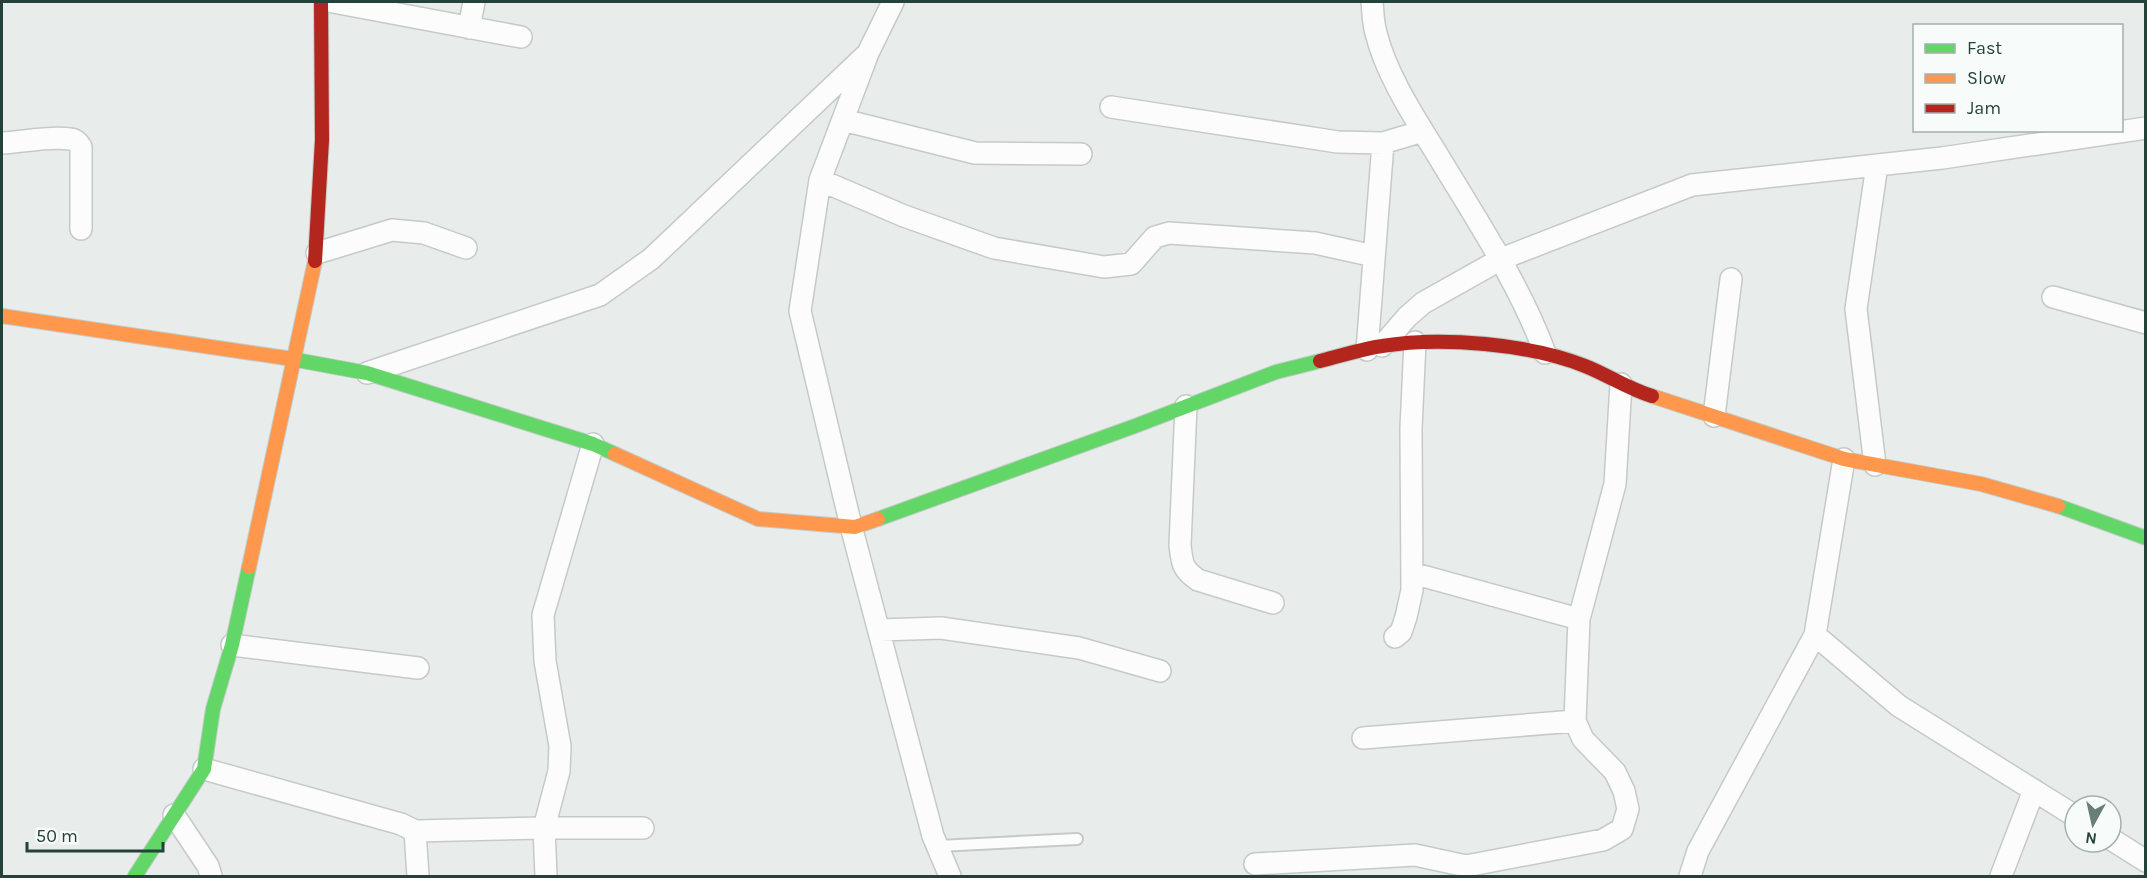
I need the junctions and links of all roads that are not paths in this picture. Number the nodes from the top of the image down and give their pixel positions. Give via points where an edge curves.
1 (321, 2) edge
2 (333, 2) edge
3 (474, 2) edge
4 (1372, 2) edge
5 (886, 4) edge
6 (384, 6) edge
7 (469, 28) junction
8 (521, 37) dead end
9 (868, 53) junction
10 (1111, 107) dead end
11 (843, 120) junction
12 (2145, 128) edge
13 (1423, 131) junction
14 (2123, 131) edge
15 (2118, 132) edge
16 (2, 143) edge
17 (1383, 143) junction
18 (1081, 154) dead end
19 (1876, 165) junction
20 (820, 180) junction
21 (81, 229) dead end
22 (466, 248) dead end
23 (318, 253) junction
24 (1374, 256) junction
25 (1501, 259) junction
26 (1731, 279) dead end
27 (2053, 297) dead end
28 (2, 316) edge
29 (2145, 323) edge
30 (1415, 342) junction
31 (1375, 348) junction
32 (1545, 353) junction
33 (293, 359) junction
34 (367, 373) junction
35 (1621, 384) junction
36 (1186, 406) junction
37 (1714, 416) junction
38 (593, 444) junction
39 (1844, 459) junction
40 (1875, 465) junction
41 (851, 526) junction
42 (2145, 537) edge
43 (1412, 573) junction
44 (1272, 603) dead end
45 (1579, 619) junction
46 (879, 630) junction
47 (1815, 635) junction
48 (1395, 637) dead end
49 (232, 645) junction
50 (418, 668) dead end
51 (1160, 671) dead end
52 (1575, 721) junction
53 (1363, 738) dead end
54 (204, 769) junction
55 (2034, 790) junction
56 (2063, 808) edge
57 (174, 815) junction
58 (544, 828) junction
59 (643, 828) dead end
60 (415, 831) junction
61 (1077, 839) dead end
62 (938, 846) junction
63 (2123, 847) edge
64 (2145, 861) edge
65 (1255, 864) dead end
66 (1465, 871) edge
67 (135, 876) edge
68 (211, 876) edge
69 (418, 876) edge
70 (546, 876) edge
71 (950, 876) edge
72 (1690, 876) edge
73 (2001, 876) edge

1 - 23 street
2 - 6 street
3 - 7 street
4 - 13 street via 1375,33 1389,70
5 - 9 street
6 - 7 street
7 - 8 street
9 - 11 street
9 - 34 street via 651,259 600,295
10 - 17 street via 1338,142
11 - 18 street via 975,153
11 - 20 street
12 - 14 street
13 - 17 street
13 - 25 street
15 - 19 street
16 - 21 street via 77,141 81,147
17 - 24 street
19 - 25 street via 1692,184
19 - 40 street via 1856,309
20 - 24 street via 994,248 1104,267 1131,264 1155,237 1169,233 1315,243
20 - 41 street via 800,311
22 - 23 street via 424,232 392,230
23 - 33 street
24 - 31 street
25 - 31 street via 1423,303
25 - 32 street
26 - 37 street
27 - 29 street
28 - 33 street
30 - 31 street
30 - 32 street
30 - 43 street
31 - 36 street via 1276,372
32 - 35 street via 1585,366
33 - 34 street
33 - 49 street
34 - 38 street
35 - 37 street
35 - 45 street via 1615,484
36 - 41 street
36 - 44 street via 1180,545 1183,566 1198,580
37 - 39 street
38 - 41 street via 758,519
38 - 58 street via 543,615 545,661 560,746 559,771
39 - 40 street
39 - 47 street
40 - 42 street via 1981,484 2067,508
41 - 46 street
43 - 45 street
43 - 48 street via 1406,617
45 - 52 street
46 - 51 street via 941,628 1079,648
46 - 62 street
47 - 55 street via 1899,705
47 - 72 street via 1698,851
49 - 50 street
49 - 54 street via 213,709
52 - 53 street
52 - 66 street via 1583,739 1615,772 1624,791 1628,810 1622,829 1603,840
54 - 57 street
54 - 60 street
55 - 56 street
55 - 73 street
57 - 67 street
57 - 68 street
58 - 59 street
58 - 60 street
58 - 70 street
60 - 69 street
61 - 62 lane
62 - 71 street
63 - 64 street
65 - 66 street via 1415,855

